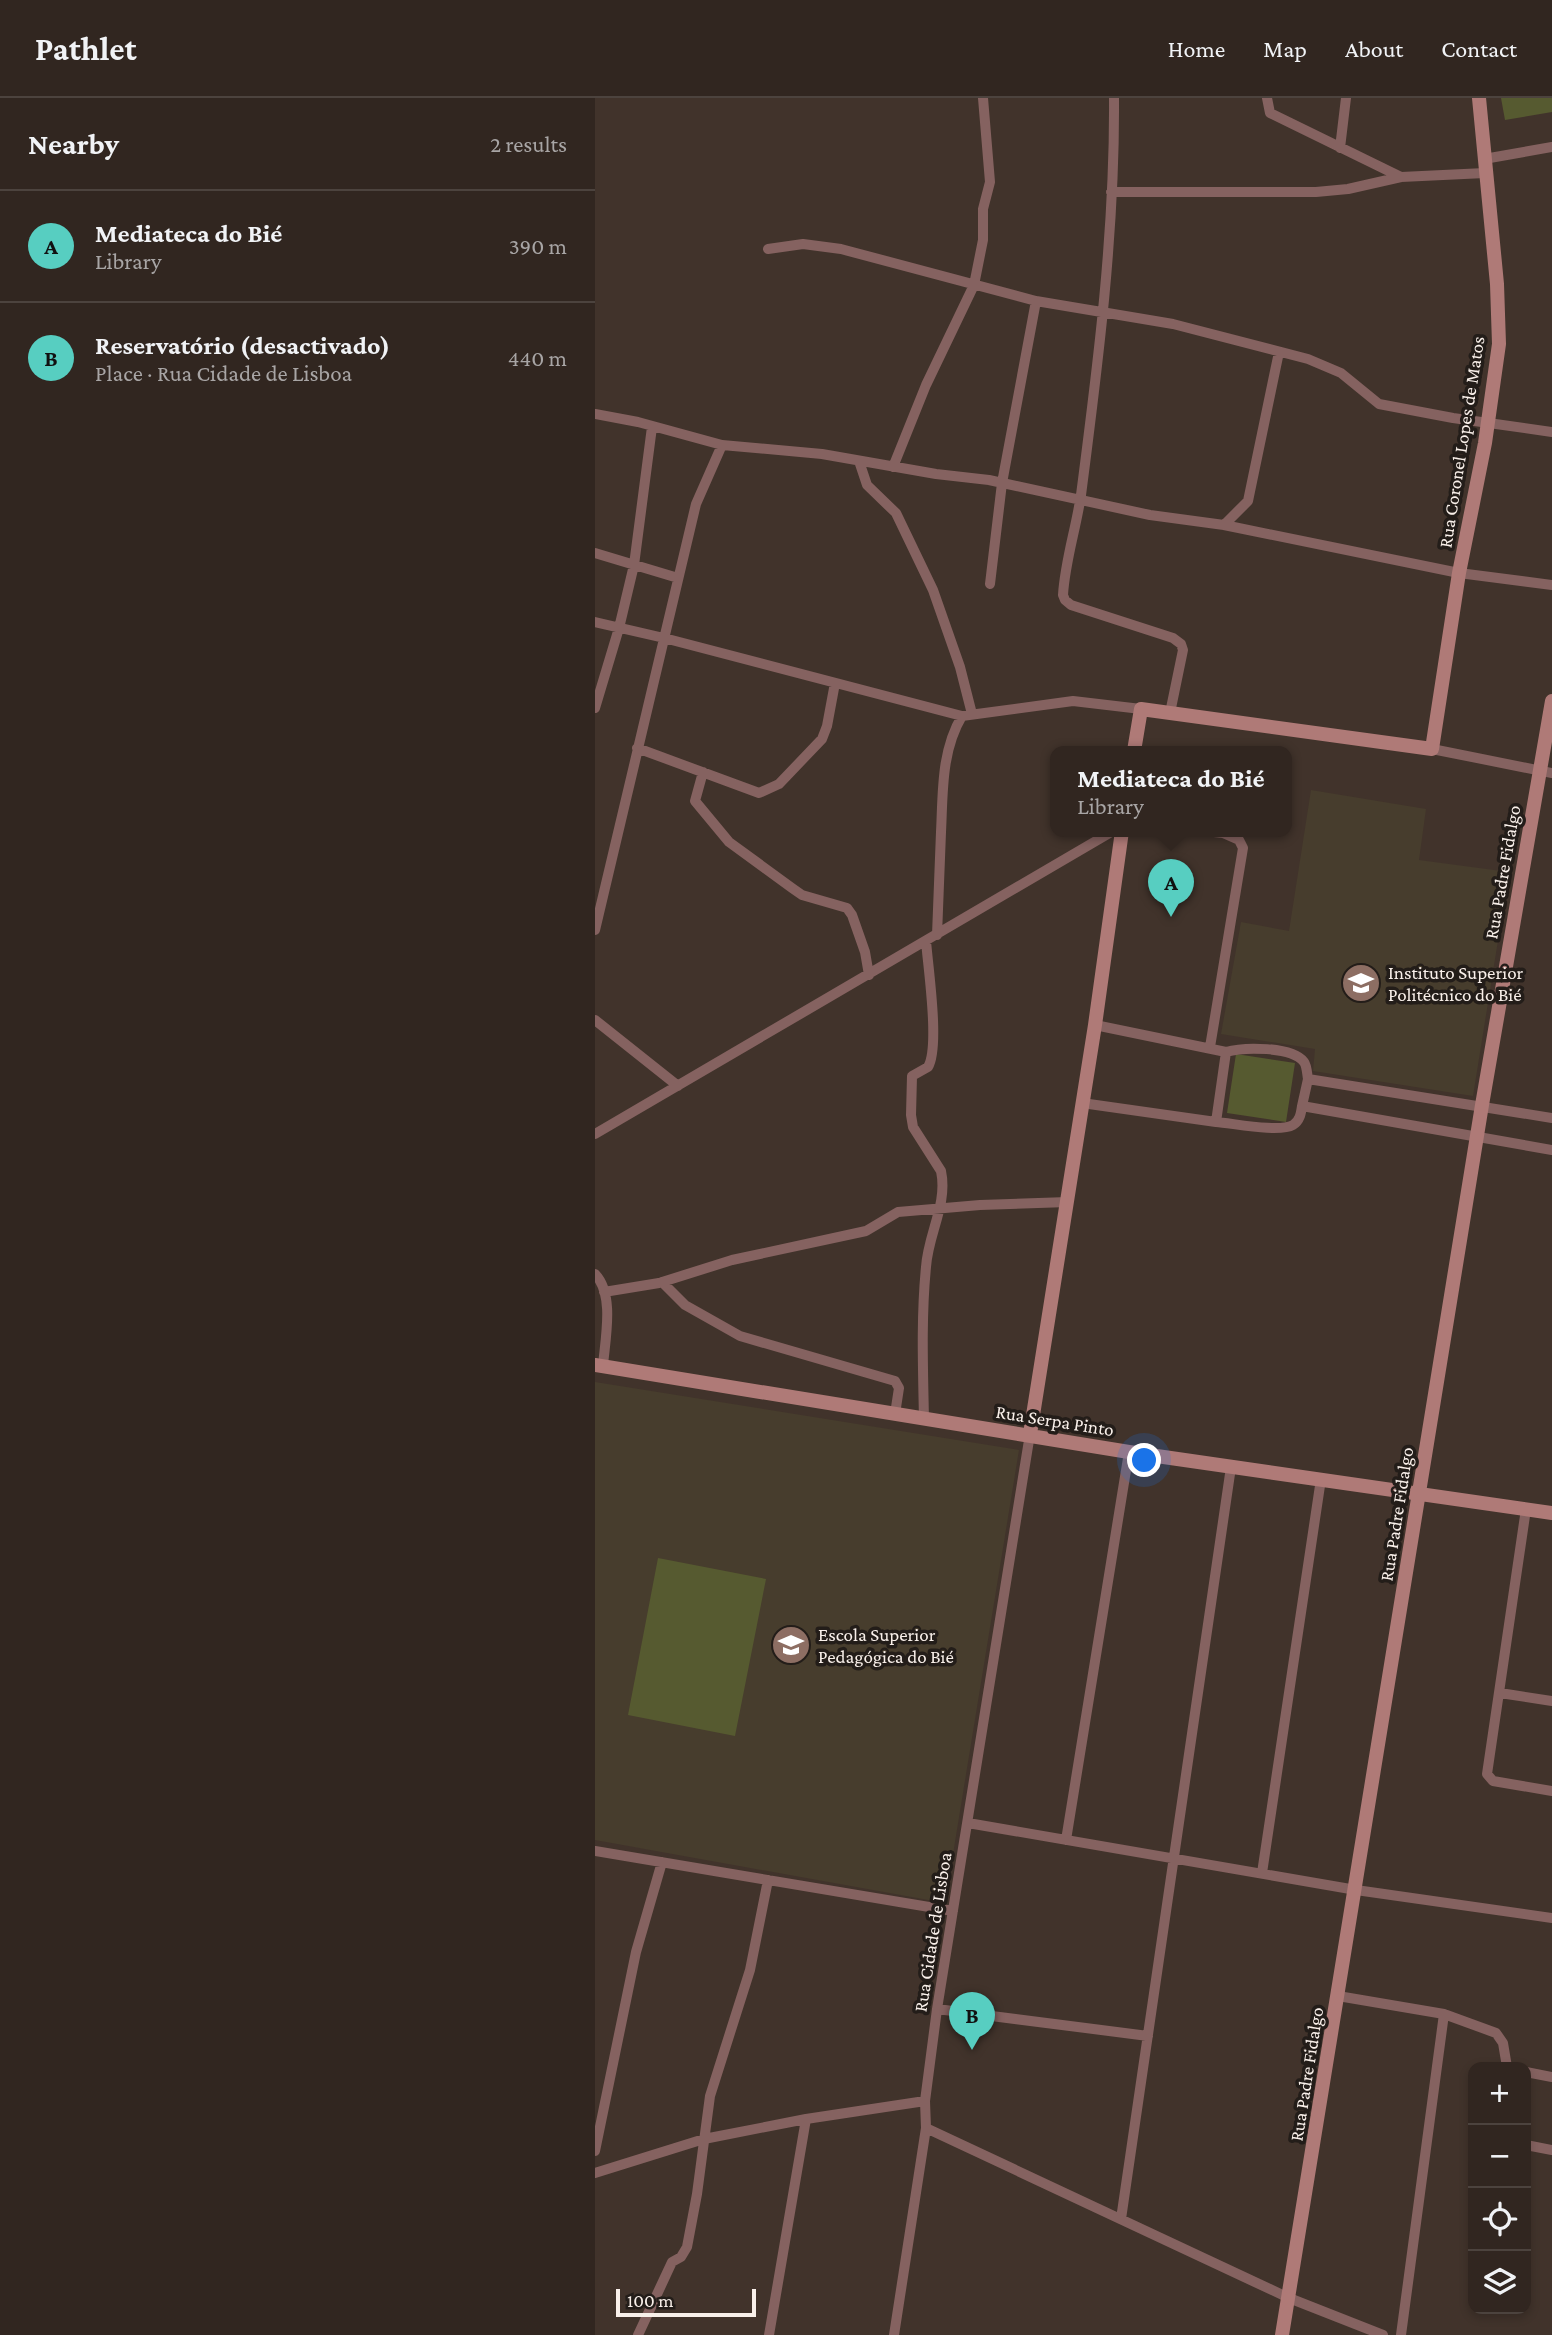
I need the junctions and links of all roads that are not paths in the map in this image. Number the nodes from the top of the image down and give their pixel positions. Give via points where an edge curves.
1 (983, 98) edge
2 (1114, 98) edge
3 (1267, 98) edge
4 (1346, 98) edge
5 (1479, 98) edge
6 (1552, 147) edge
7 (1340, 148) junction
8 (1484, 166) junction
9 (1401, 177) junction
10 (1111, 191) junction
11 (768, 249) dead end
12 (974, 285) junction
13 (1036, 301) junction
14 (1104, 314) junction
15 (1279, 352) junction
16 (595, 414) edge
17 (615, 419) junction
18 (595, 422) edge
19 (1487, 422) junction
20 (652, 427) junction
21 (1552, 432) edge
22 (722, 445) junction
23 (859, 461) junction
24 (893, 467) junction
25 (1002, 484) junction
26 (1080, 499) junction
27 (1224, 525) junction
28 (595, 553) edge
29 (633, 565) junction
30 (1459, 573) junction
31 (677, 578) junction
32 (990, 584) dead end
33 (1552, 585) edge
34 (595, 622) edge
35 (619, 628) junction
36 (664, 638) junction
37 (835, 683) junction
38 (597, 692) edge
39 (1552, 701) edge
40 (595, 708) edge
41 (1141, 709) junction
42 (1170, 713) junction
43 (967, 715) junction
44 (1135, 746) edge
45 (637, 748) junction
46 (1432, 749) junction
47 (703, 772) junction
48 (1545, 772) edge
49 (1103, 837) edge
50 (1121, 837) edge
51 (1233, 837) edge
52 (600, 881) edge
53 (595, 930) edge
54 (937, 935) junction
55 (926, 941) junction
56 (869, 975) junction
57 (595, 1020) edge
58 (1095, 1025) junction
59 (1210, 1047) junction
60 (1226, 1052) junction
61 (1308, 1079) junction
62 (678, 1086) junction
63 (1083, 1103) junction
64 (1482, 1105) junction
65 (1302, 1106) junction
66 (1552, 1118) edge
67 (1216, 1122) junction
68 (595, 1134) edge
69 (1477, 1138) junction
70 (1552, 1150) edge
71 (1068, 1202) junction
72 (941, 1208) junction
73 (595, 1274) edge
74 (662, 1282) junction
75 (604, 1292) junction
76 (599, 1365) edge
77 (895, 1414) junction
78 (924, 1420) junction
79 (1030, 1434) junction
80 (1129, 1452) junction
81 (1231, 1467) junction
82 (1321, 1479) junction
83 (1418, 1493) junction
84 (1527, 1509) junction
85 (1552, 1513) edge
86 (1500, 1693) junction
87 (1552, 1701) edge
88 (1552, 1791) edge
89 (968, 1823) junction
90 (1066, 1840) junction
91 (595, 1851) edge
92 (1172, 1858) junction
93 (662, 1862) junction
94 (1262, 1873) junction
95 (768, 1880) junction
96 (1356, 1889) junction
97 (953, 1910) junction
98 (1552, 1918) edge
99 (1338, 1996) junction
100 (937, 2009) junction
101 (1444, 2014) junction
102 (1148, 2036) junction
103 (1506, 2062) edge
104 (1531, 2073) edge
105 (1552, 2077) edge
106 (925, 2101) junction
107 (806, 2119) junction
108 (926, 2128) junction
109 (704, 2139) junction
110 (1531, 2146) edge
111 (1552, 2150) edge
112 (595, 2151) edge
113 (595, 2173) edge
114 (1121, 2219) junction
115 (1289, 2298) junction
116 (1380, 2334) edge
117 (638, 2335) edge
118 (769, 2335) edge
119 (894, 2335) edge
120 (1282, 2335) edge
121 (1401, 2335) edge

1 - 12 street via 990,182
2 - 10 street
3 - 7 street via 1270,113
4 - 7 street
5 - 8 street, Rua Coronel Lopes de Matos
6 - 8 street
7 - 9 street
8 - 9 street
8 - 19 street, Rua Coronel Lopes de Matos via 1499,312
9 - 10 street via 1316,192
10 - 14 street
11 - 12 street via 803,244 841,249
12 - 13 street
12 - 24 street
13 - 14 street
13 - 25 street
14 - 15 street via 1173,324
14 - 26 street
15 - 19 street via 1341,373 1379,404
15 - 27 street via 1248,501
16 - 17 street
17 - 18 street
17 - 20 street
19 - 21 street
19 - 30 street, Rua Coronel Lopes de Matos
20 - 22 street
20 - 29 street
22 - 23 street
22 - 31 street via 696,504
23 - 24 street
23 - 43 street via 867,485 896,513 933,590 960,667
24 - 25 street
25 - 26 street
25 - 32 street
26 - 27 street
26 - 42 street via 1065,600 1181,644
27 - 30 street
28 - 29 street
29 - 31 street
29 - 35 street
30 - 33 street
30 - 46 street, Rua Coronel Lopes de Matos
31 - 36 street
34 - 35 street
35 - 36 street
35 - 38 street
36 - 37 street
36 - 45 street
37 - 43 street
37 - 47 street via 822,739 779,784 756,793
38 - 40 street
39 - 48 street, Rua Padre Fidalgo
41 - 42 street
41 - 43 street via 1073,701
41 - 44 street
42 - 46 street
43 - 54 street via 955,728 944,774
45 - 47 street
45 - 52 street
46 - 48 street
47 - 56 street via 694,799 704,814 729,842 802,895 847,908
48 - 64 street, Rua Padre Fidalgo
49 - 54 street
50 - 58 street
51 - 59 street via 1243,848
52 - 53 street
54 - 55 street
55 - 56 street
55 - 72 street via 932,1057 928,1067 912,1076 911,1115 913,1127 941,1171
56 - 62 street
57 - 62 street
58 - 59 street
58 - 63 street
59 - 60 street
60 - 61 street via 1252,1048 1296,1055 1305,1063
60 - 67 street
61 - 64 street
61 - 65 street
62 - 68 street
63 - 67 street
63 - 71 street
64 - 66 street
64 - 69 street, Rua Padre Fidalgo
65 - 67 street via 1292,1126
65 - 69 street
69 - 70 street
69 - 83 street, Rua Padre Fidalgo
71 - 72 street
71 - 79 street
72 - 74 street via 898,1212 866,1231 732,1260
72 - 78 street via 926,1266
73 - 75 street
74 - 75 street
74 - 77 street via 685,1305 740,1336 895,1381 899,1388
75 - 76 street via 607,1310
76 - 77 street, Rua Serpa Pinto
77 - 78 street, Rua Serpa Pinto
78 - 79 street, Rua Serpa Pinto
79 - 80 street, Rua Serpa Pinto
79 - 89 street, Rua Cidade de Lisboa
80 - 81 street, Rua Serpa Pinto
80 - 90 street
81 - 82 street, Rua Serpa Pinto
81 - 92 street
82 - 83 street, Rua Serpa Pinto
82 - 94 street
83 - 84 street, Rua Serpa Pinto
83 - 96 street, Rua Padre Fidalgo
84 - 85 street, Rua Serpa Pinto
84 - 86 street
86 - 87 street
86 - 88 street via 1489,1778
89 - 90 street
89 - 97 street, Rua Cidade de Lisboa
90 - 92 street
91 - 93 street
92 - 94 street
92 - 102 street
93 - 95 street
93 - 112 street via 636,1952
94 - 96 street
95 - 97 street
95 - 109 street via 750,1970 715,2075
96 - 98 street
96 - 99 street, Rua Padre Fidalgo
97 - 100 street, Rua Cidade de Lisboa
99 - 101 street
99 - 115 street, Rua Padre Fidalgo
100 - 102 street
100 - 106 street, Rua Cidade de Lisboa
101 - 103 street via 1496,2033
101 - 121 street
102 - 114 street
104 - 105 street
106 - 107 street
106 - 108 street, Rua Cidade de Lisboa
107 - 109 street
107 - 118 street
108 - 114 street
108 - 119 street, Rua Cidade de Lisboa
109 - 113 street
109 - 117 street via 687,2248 672,2262
110 - 111 street
114 - 115 street
115 - 116 street
115 - 120 street, Rua Padre Fidalgo

